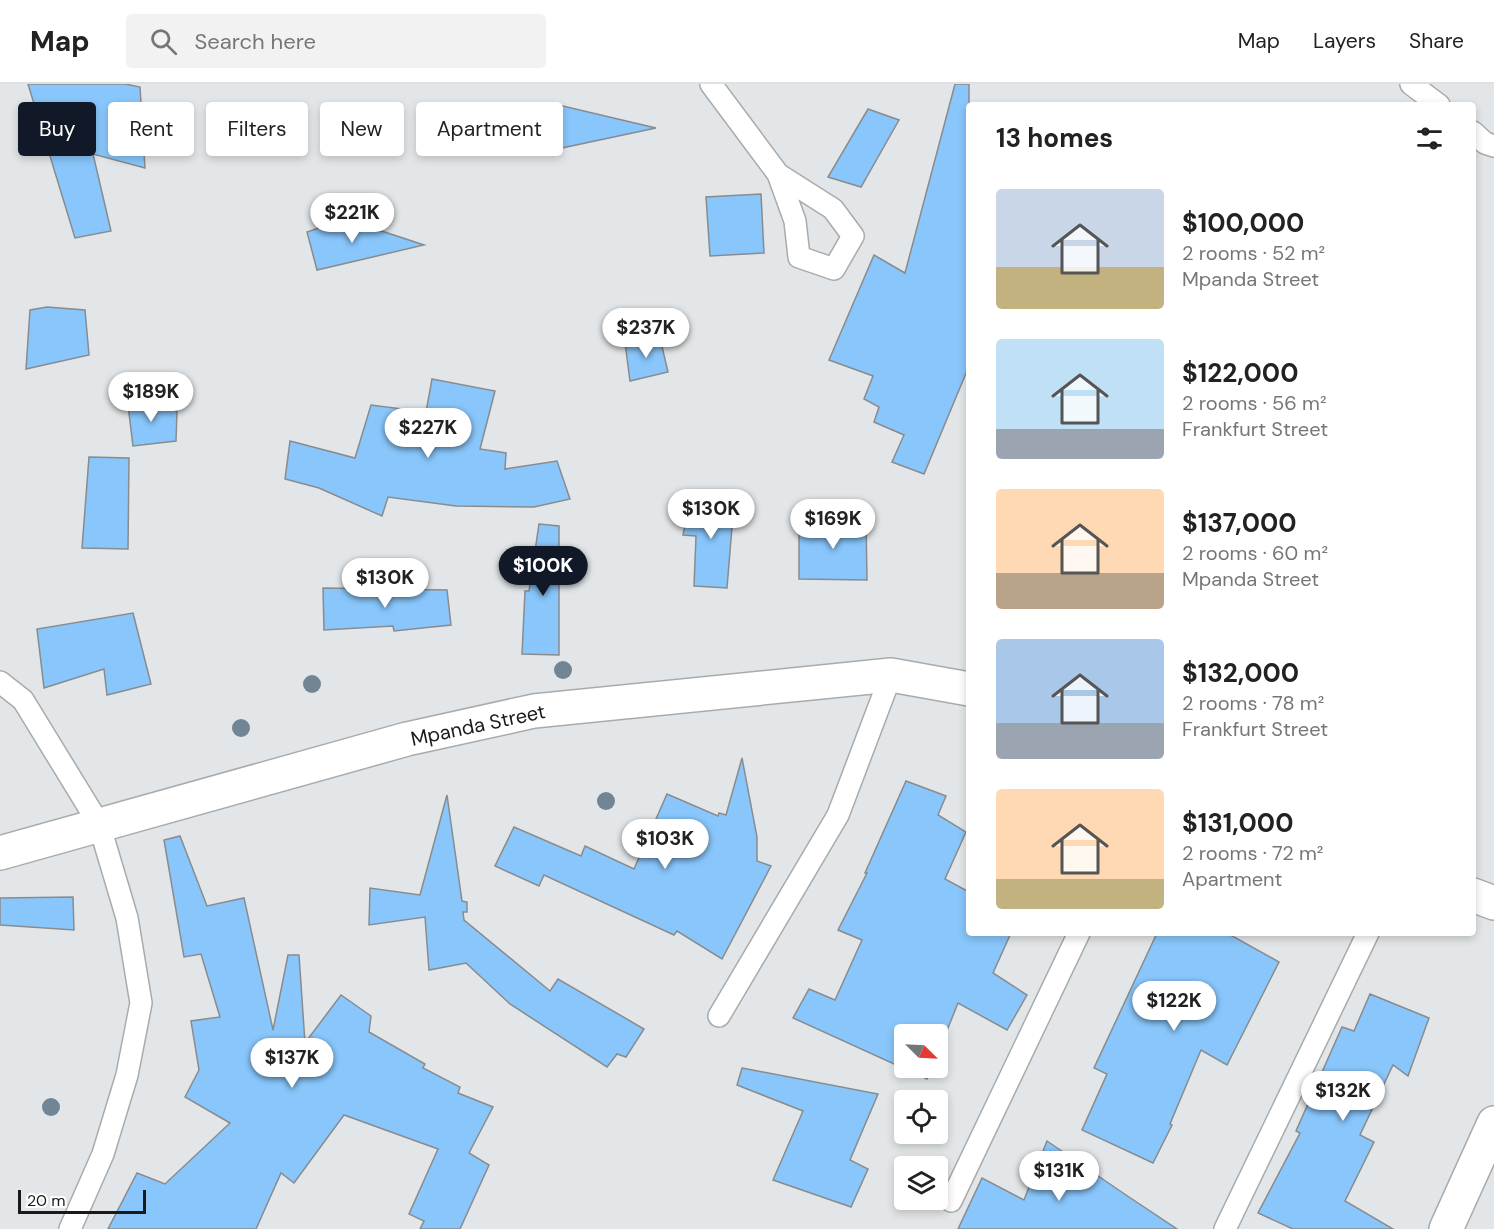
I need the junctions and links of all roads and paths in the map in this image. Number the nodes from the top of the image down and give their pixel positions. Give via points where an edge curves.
1 (711, 84) edge
2 (1411, 84) edge
3 (1435, 102) edge
4 (1476, 135) edge
5 (1494, 146) edge
6 (778, 174) dead end
7 (891, 675) junction
8 (0, 682) edge
9 (966, 688) edge
10 (99, 824) junction
11 (0, 853) edge
12 (1476, 896) edge
13 (1494, 903) edge
14 (1078, 936) edge
15 (1367, 936) edge
16 (719, 1016) dead end
17 (1494, 1123) edge
18 (951, 1201) dead end
19 (69, 1229) edge
20 (1225, 1229) edge
21 (1446, 1229) edge

1 - 6 lane
2 - 3 lane
4 - 5 lane
7 - 9 street, Mpanda Street
7 - 10 street, Mpanda Street via 534,711 407,739
7 - 16 lane via 838,815
8 - 10 lane via 23,700
10 - 11 street, Mpanda Street
10 - 19 lane via 127,918 141,1003 127,1076 103,1154
12 - 13 street
14 - 18 lane
15 - 20 lane
17 - 21 street

